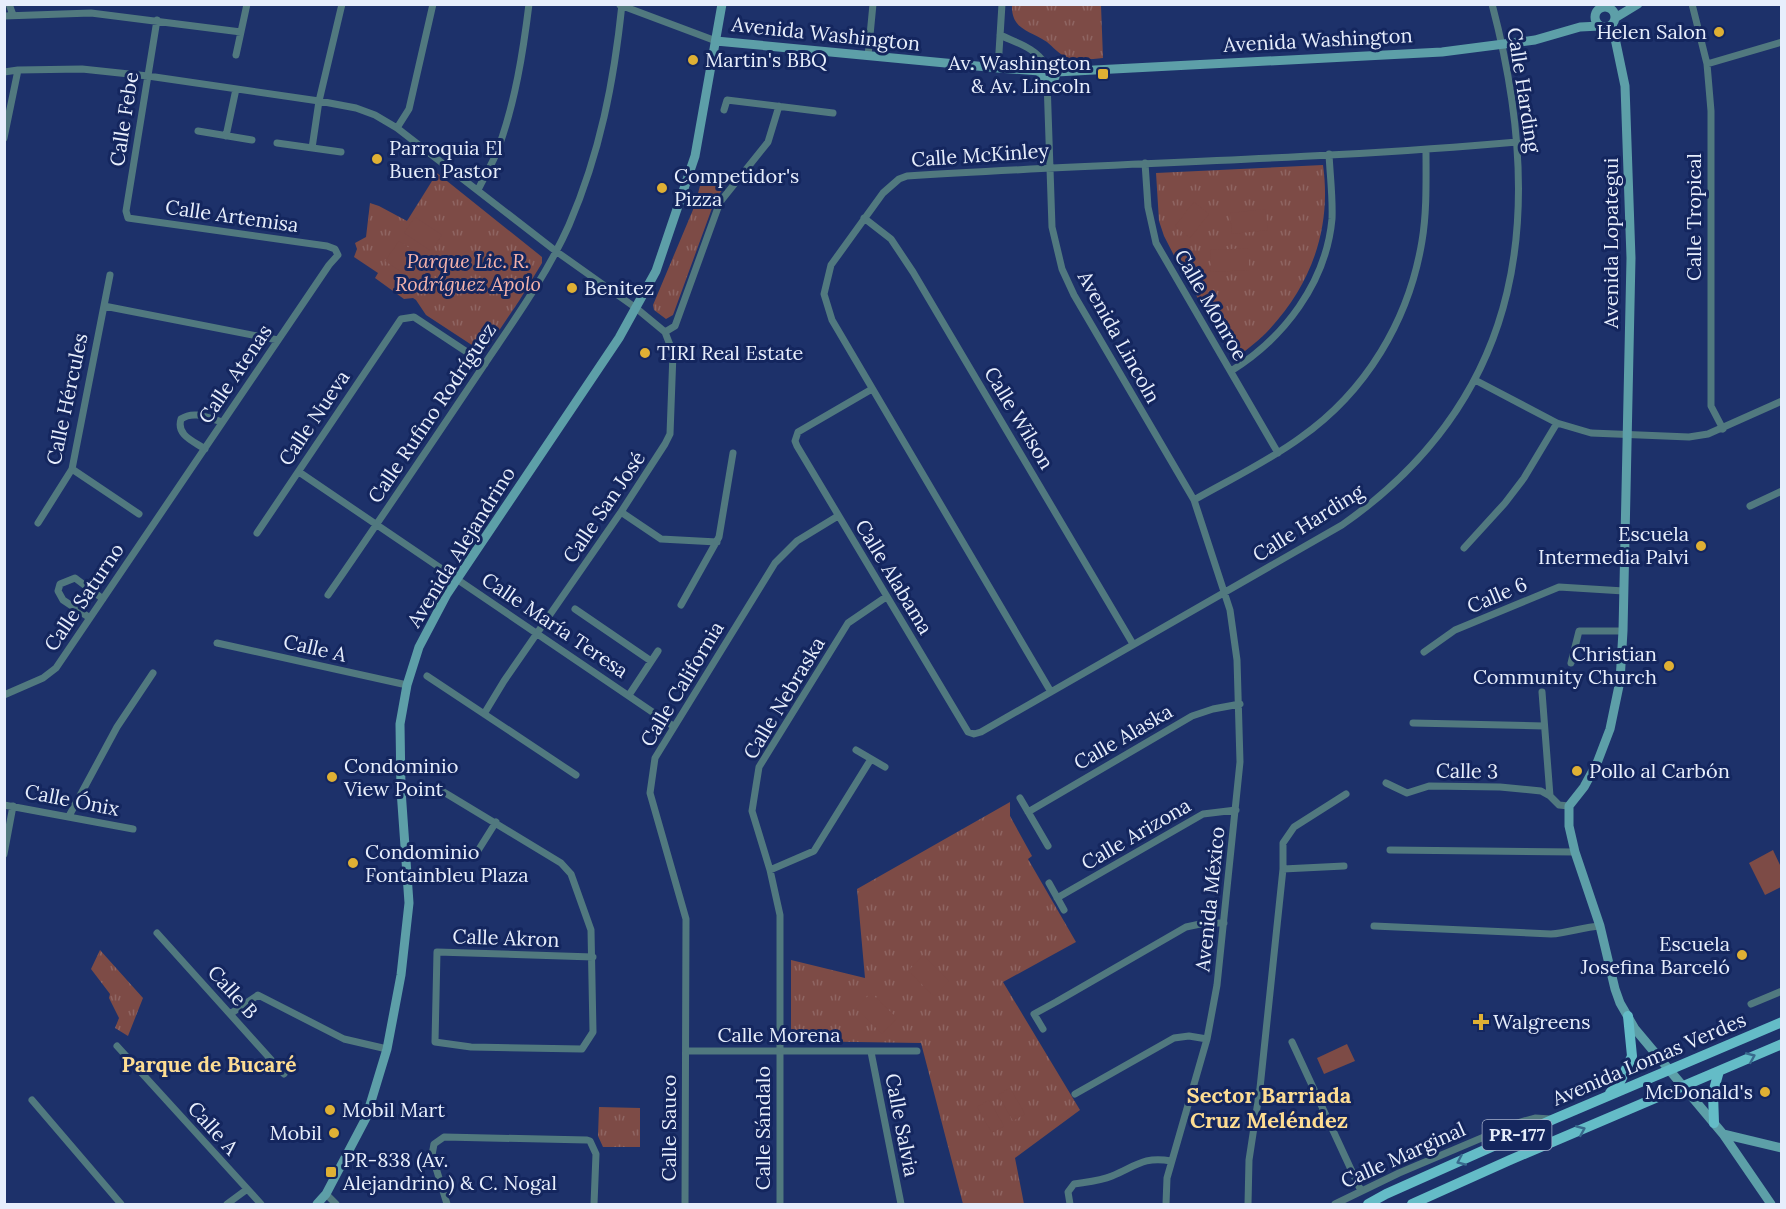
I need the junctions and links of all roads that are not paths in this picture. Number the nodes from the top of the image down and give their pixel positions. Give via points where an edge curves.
1 (9, 4) edge
2 (247, 4) edge
3 (342, 4) edge
4 (433, 4) edge
5 (529, 4) edge
6 (722, 4) edge
7 (873, 4) edge
8 (1002, 4) edge
9 (1492, 4) edge
10 (1636, 4) edge
11 (1692, 4) edge
12 (622, 5) edge
13 (1596, 11) edge
14 (13, 15) junction
15 (4, 16) edge
16 (1608, 17) edge
17 (157, 20) junction
18 (1580, 27) junction
19 (241, 32) junction
20 (1000, 35) junction
21 (716, 41) junction
22 (1782, 42) edge
23 (1503, 45) junction
24 (236, 55) dead end
25 (868, 56) junction
26 (1707, 64) junction
27 (998, 68) junction
28 (1043, 68) junction
29 (18, 70) junction
30 (4, 72) edge
31 (1056, 72) junction
32 (148, 76) junction
33 (1047, 81) junction
34 (236, 88) junction
35 (319, 101) junction
36 (779, 106) junction
37 (724, 110) dead end
38 (833, 113) dead end
39 (397, 128) junction
40 (198, 131) dead end
41 (226, 136) junction
42 (4, 138) edge
43 (252, 140) dead end
44 (277, 142) dead end
45 (1517, 142) junction
46 (312, 148) junction
47 (1426, 150) junction
48 (341, 152) dead end
49 (1329, 154) junction
50 (1145, 163) junction
51 (1049, 167) junction
52 (478, 190) junction
53 (864, 218) junction
54 (132, 220) joint
55 (327, 246) joint
56 (556, 252) junction
57 (110, 275) dead end
58 (104, 306) junction
59 (636, 308) junction
60 (665, 332) junction
61 (278, 340) junction
62 (484, 364) junction
63 (1231, 371) junction
64 (1475, 380) junction
65 (872, 389) junction
66 (1782, 401) edge
67 (222, 423) junction
68 (1557, 423) junction
69 (1723, 429) junction
70 (1628, 435) junction
71 (205, 449) junction
72 (733, 453) dead end
73 (1278, 453) junction
74 (72, 469) junction
75 (299, 472) junction
76 (1782, 491) edge
77 (1194, 500) junction
78 (1750, 506) dead end
79 (621, 512) junction
80 (140, 514) dead end
81 (838, 516) junction
82 (38, 523) dead end
83 (152, 523) joint
84 (377, 525) junction
85 (257, 533) dead end
86 (717, 542) junction
87 (1464, 548) dead end
88 (457, 578) junction
89 (1624, 591) junction
90 (1225, 592) junction
91 (328, 595) dead end
92 (886, 597) junction
93 (103, 599) junction
94 (681, 605) dead end
95 (575, 609) dead end
96 (90, 618) junction
97 (1623, 631) junction
98 (537, 634) junction
99 (217, 643) dead end
100 (1133, 644) junction
101 (658, 651) dead end
102 (1424, 652) dead end
103 (651, 661) junction
104 (1571, 663) dead end
105 (153, 673) dead end
106 (427, 676) dead end
107 (406, 685) junction
108 (1051, 692) junction
109 (1542, 692) dead end
110 (4, 695) edge
111 (629, 695) junction
112 (1240, 704) junction
113 (484, 714) junction
114 (1413, 723) dead end
115 (673, 726) junction
116 (1544, 726) junction
117 (974, 734) joint
118 (856, 750) dead end
119 (871, 759) junction
120 (885, 768) dead end
121 (576, 775) dead end
122 (1386, 783) dead end
123 (401, 790) junction
124 (1346, 794) dead end
125 (1550, 796) junction
126 (1020, 798) dead end
127 (4, 805) edge
128 (13, 806) junction
129 (1569, 806) junction
130 (1236, 810) junction
131 (1028, 812) junction
132 (69, 816) junction
133 (496, 822) junction
134 (134, 829) dead end
135 (1048, 846) dead end
136 (1390, 850) dead end
137 (1575, 852) junction
138 (4, 854) edge
139 (474, 857) dead end
140 (1344, 866) dead end
141 (1283, 869) junction
142 (770, 870) junction
143 (1049, 884) dead end
144 (1057, 898) junction
145 (1064, 910) dead end
146 (1224, 923) junction
147 (1374, 926) dead end
148 (1600, 927) junction
149 (157, 933) dead end
150 (592, 957) junction
151 (1782, 991) edge
152 (1751, 1004) dead end
153 (230, 1014) junction
154 (1628, 1016) junction
155 (1782, 1022) edge
156 (1043, 1029) dead end
157 (1207, 1039) junction
158 (1292, 1042) dead end
159 (1782, 1044) edge
160 (117, 1046) dead end
161 (387, 1049) junction
162 (686, 1051) junction
163 (780, 1051) junction
164 (871, 1052) junction
165 (917, 1052) dead end
166 (1668, 1070) junction
167 (1719, 1071) junction
168 (284, 1074) dead end
169 (1682, 1087) junction
170 (1076, 1094) dead end
171 (1608, 1096) junction
172 (32, 1100) dead end
173 (1554, 1119) junction
174 (1714, 1123) junction
175 (1723, 1134) junction
176 (1782, 1148) edge
177 (1171, 1161) junction
178 (246, 1190) junction
179 (1361, 1191) junction
180 (326, 1194) junction
181 (121, 1204) edge
182 (227, 1204) edge
183 (261, 1204) edge
184 (317, 1204) edge
185 (336, 1204) edge
186 (447, 1204) edge
187 (594, 1204) edge
188 (685, 1204) edge
189 (780, 1204) edge
190 (901, 1204) edge
191 (1070, 1204) edge
192 (1166, 1204) edge
193 (1248, 1204) edge
194 (1335, 1204) edge
195 (1368, 1204) edge
196 (1412, 1204) edge
197 (1772, 1204) edge

1 - 14 street
2 - 19 street
3 - 35 street
4 - 39 street via 409,109
5 - 52 street via 512,104 498,150
6 - 21 street, Avenida Alejandrino
7 - 25 street
8 - 20 street
9 - 23 street, Calle Harding
10 - 16 street, Avenida Washington
11 - 26 street, Calle Tropical
12 - 21 street
12 - 56 street, Calle Rufino Rodríguez via 604,121 581,196
13 - 16 street, Avenida Washington via 1602,8
13 - 16 street, Avenida Lopategui via 1596,21
13 - 18 street, Avenida Washington
14 - 15 street
14 - 17 street via 92,13
16 - 18 street, Avenida Washington
16 - 70 street, Avenida Lopategui via 1625,86 1627,115 1631,258
17 - 19 street
17 - 32 street, Calle Febe
18 - 23 street, Avenida Washington
19 - 24 street
20 - 27 street
20 - 28 street via 1038,55
21 - 25 street, Avenida Washington
21 - 59 street, Avenida Alejandrino via 695,156 656,271
22 - 26 street
23 - 31 street, Avenida Washington via 1442,52
23 - 45 street, Calle Harding
25 - 27 street, Avenida Washington
26 - 69 street, Calle Tropical via 1711,111 1711,406
27 - 28 street, Avenida Washington
28 - 31 street via 1051,65
28 - 33 street via 1041,76
29 - 30 street
29 - 32 street via 82,69
29 - 42 street
31 - 33 street
32 - 34 street
32 - 54 street, Calle Febe via 126,211
33 - 51 street, Avenida Lincoln
34 - 35 street
34 - 41 street
35 - 39 street via 365,111
35 - 46 street
36 - 37 street via 727,100
36 - 38 street
36 - 60 street via 768,142 720,202 675,326
39 - 52 street
40 - 41 street
41 - 43 street
44 - 46 street
45 - 47 street, Calle McKinley
45 - 64 street, Calle Harding via 1519,220 1512,277 1493,339
46 - 48 street
47 - 49 street, Calle McKinley
47 - 73 street via 1422,240 1412,289 1394,328 1357,387 1320,423
49 - 50 street, Calle McKinley
49 - 63 street via 1332,218 1314,282 1289,322 1257,353
50 - 51 street, Calle McKinley
50 - 63 street, Calle Monroe via 1149,215 1156,243
51 - 53 street, Calle McKinley via 907,176 884,193
51 - 77 street, Avenida Lincoln via 1052,227 1062,269
52 - 56 street
53 - 65 street, Calle McKinley via 831,265 824,294 832,320
53 - 100 street, Calle Wilson via 891,239 913,272
54 - 55 street, Calle Artemisa
55 - 61 street, Calle Atenas via 338,255
56 - 59 street
56 - 62 street, Calle Rufino Rodríguez
57 - 58 street, Calle Hércules
58 - 61 street
58 - 74 street, Calle Hércules
59 - 60 street
59 - 88 street, Avenida Alejandrino via 598,372
60 - 79 street, Calle San José via 673,353 670,434
61 - 67 street, Calle Atenas
62 - 75 street, Calle Nueva via 414,317 405,317
62 - 84 street, Calle Rufino Rodríguez
63 - 73 street, Calle Monroe
64 - 68 street
64 - 90 street, Calle Harding via 1448,423 1382,495 1342,525
65 - 81 street, Calle Alabama via 798,432 795,441
65 - 108 street, Calle McKinley
66 - 69 street
67 - 71 street, Calle Atenas
67 - 71 street via 195,414 181,418 181,432
68 - 70 street via 1591,433
68 - 87 street via 1524,478
69 - 70 street via 1689,437
70 - 89 street, Avenida Lopategui
71 - 83 street, Calle Atenas
72 - 86 street
73 - 77 street
74 - 80 street
74 - 82 street, Calle Hércules
75 - 84 street, Calle María Teresa
75 - 85 street, Calle Nueva
76 - 78 street
77 - 90 street, Avenida Lincoln
79 - 86 street via 661,538
79 - 98 street, Calle San José
81 - 92 street, Calle Alabama
81 - 115 street, Calle California via 796,541 775,563
83 - 93 street, Calle Saturno
84 - 88 street, Calle María Teresa
84 - 91 street, Calle Rufino Rodríguez
86 - 94 street
88 - 98 street, Calle María Teresa
88 - 107 street, Avenida Alejandrino via 428,628
89 - 97 street, Avenida Lopategui
89 - 102 street, Calle 6 via 1559,587 1455,630
90 - 100 street, Calle Harding
90 - 112 street, Avenida México via 1233,628
92 - 117 street, Calle Alabama via 968,732
92 - 142 street, Calle Nebraska via 848,624 759,767 752,811
93 - 96 street, Calle Saturno
93 - 96 street via 75,578 60,584 58,591 63,600
95 - 103 street
96 - 110 street, Calle Saturno via 56,668
97 - 104 street via 1579,631
97 - 129 street, Avenida Lopategui via 1620,681 1610,729 1597,763
98 - 111 street, Calle María Teresa
98 - 113 street, Calle San José
99 - 107 street, Calle A
100 - 108 street, Calle Harding
101 - 103 street
103 - 111 street
105 - 132 street via 117,727
106 - 113 street
107 - 123 street, Avenida Alejandrino via 400,724
108 - 117 street, Calle Harding
109 - 116 street
111 - 115 street, Calle María Teresa
112 - 130 street, Avenida México
112 - 131 street, Calle Alaska via 1192,716
113 - 121 street
114 - 116 street
115 - 162 street, Calle California via 655,758 650,793 686,919
116 - 125 street
118 - 119 street
119 - 120 street
119 - 142 street via 814,851
122 - 125 street, Calle 3 via 1407,793 1429,786 1488,787 1541,791
123 - 133 street via 442,790
123 - 161 street, Avenida Alejandrino via 409,903
124 - 141 street via 1294,827 1283,843
125 - 129 street, Calle 3 via 1559,805
126 - 131 street
127 - 128 street, Calle Ónix
128 - 132 street, Calle Ónix
128 - 138 street
129 - 137 street
130 - 144 street, Calle Arizona via 1203,814
130 - 146 street, Avenida México
131 - 135 street
132 - 134 street, Calle Ónix
133 - 139 street
133 - 150 street via 572,874 591,930
136 - 137 street
137 - 148 street
140 - 141 street
141 - 193 street via 1249,1160
142 - 163 street, Calle Nebraska via 780,915
143 - 144 street
144 - 145 street
146 - 156 street via 1186,927 1034,1014
146 - 157 street, Avenida México
147 - 148 street via 1551,934
148 - 154 street via 1615,989
149 - 153 street, Calle B
150 - 150 street, Calle Akron via 437,952 435,1042 471,1047 582,1048 592,1032
151 - 152 street
153 - 161 street via 258,995 344,1039
153 - 168 street, Calle B
154 - 166 street
154 - 171 main road via 1632,1056 1622,1080
155 - 166 main road, Avenida Lomas Verdes / PR-177
157 - 170 street via 1174,1038
157 - 177 street, Avenida México
158 - 179 street
167 -> 159 main road, Avenida Lomas Verdes / PR-177
160 - 178 street, Calle A
161 - 180 street, Avenida Alejandrino via 366,1118
162 - 163 street, Calle Morena
162 - 188 street, Calle Sauco
163 - 164 street, Calle Morena
163 - 189 street, Calle Sándalo
164 - 165 street, Calle Morena
164 - 190 street, Calle Salvia
166 - 169 street
166 - 171 main road, Avenida Lomas Verdes / PR-177
167 - 169 main road, Avenida Lomas Verdes / PR-177
167 - 174 main road via 1713,1093
169 - 174 street
196 -> 169 main road, Avenida Lomas Verdes / PR-177
171 - 173 main road, Avenida Lomas Verdes / PR-177
172 - 181 street
173 - 179 street, Calle Marginal via 1516,1123
173 -> 195 main road, Avenida Lomas Verdes / PR-177
174 - 175 street
175 - 176 street
175 - 197 street
177 - 191 street via 1148,1159 1110,1176 1074,1184 1068,1192
177 - 192 street, Avenida México
178 - 182 street
178 - 183 street, Calle A
179 - 194 street, Calle Marginal
180 - 184 street, Avenida Alejandrino
180 - 185 street
186 - 187 street via 432,1155 434,1144 444,1137 587,1140 596,1154

